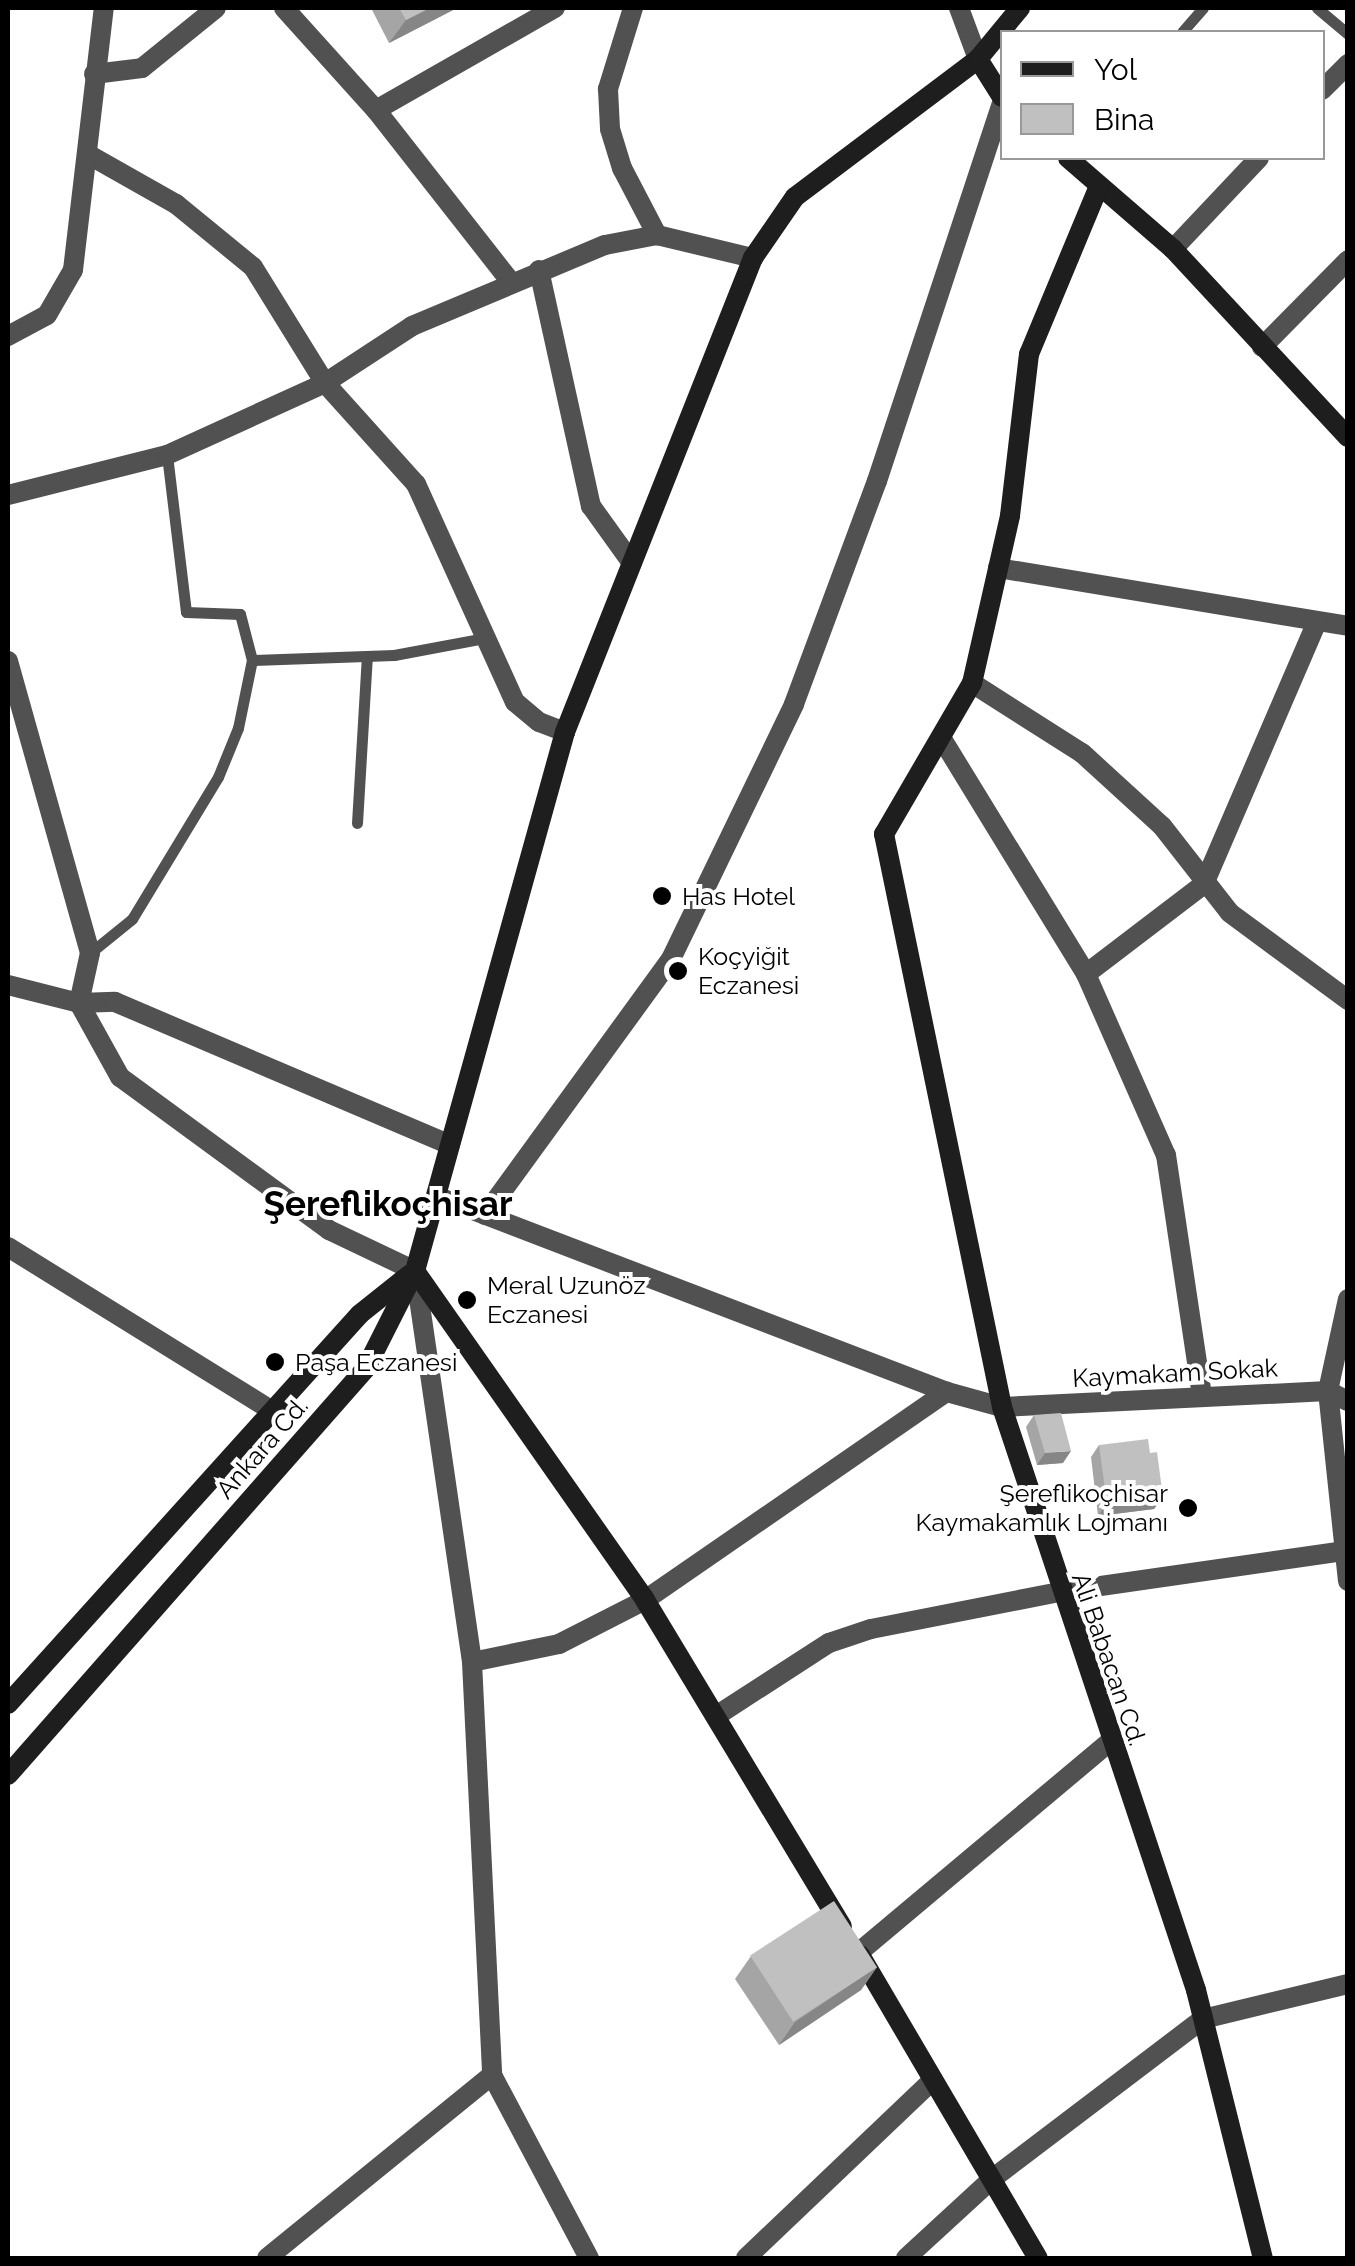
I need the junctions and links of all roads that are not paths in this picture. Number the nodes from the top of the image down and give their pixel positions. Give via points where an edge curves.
1 (104, 8) edge
2 (216, 8) edge
3 (284, 8) edge
4 (554, 8) edge
5 (633, 8) edge
6 (958, 8) edge
7 (1020, 8) edge
8 (1203, 8) edge
9 (1316, 8) edge
10 (1002, 30) edge
11 (1184, 30) edge
12 (1000, 32) edge
13 (1348, 34) edge
14 (978, 59) junction
15 (1348, 64) edge
16 (94, 74) junction
17 (1325, 87) edge
18 (1000, 97) edge
19 (1000, 106) edge
20 (376, 110) junction
21 (90, 156) junction
22 (1070, 160) edge
23 (1257, 160) edge
24 (1099, 186) junction
25 (656, 235) junction
26 (1172, 249) junction
27 (753, 258) junction
28 (1348, 260) edge
29 (539, 270) junction
30 (510, 281) junction
31 (8, 336) edge
32 (1262, 347) junction
33 (325, 383) junction
34 (1348, 437) edge
35 (167, 454) junction
36 (8, 494) edge
37 (632, 562) junction
38 (998, 568) junction
39 (1317, 622) junction
40 (1348, 626) edge
41 (485, 638) junction
42 (368, 656) junction
43 (252, 660) junction
44 (8, 661) edge
45 (972, 683) junction
46 (566, 732) junction
47 (942, 740) junction
48 (357, 823) dead end
49 (1204, 884) junction
50 (90, 954) junction
51 (1086, 974) junction
52 (8, 984) edge
53 (1348, 1000) edge
54 (79, 1002) junction
55 (450, 1145) junction
56 (436, 1196) junction
57 (485, 1216) junction
58 (8, 1247) edge
59 (414, 1271) junction
60 (1348, 1300) edge
61 (1328, 1391) junction
62 (947, 1392) junction
63 (1202, 1395) junction
64 (1348, 1401) edge
65 (1002, 1407) junction
66 (272, 1410) junction
67 (1344, 1552) junction
68 (1348, 1581) edge
69 (1059, 1592) junction
70 (644, 1600) junction
71 (472, 1662) junction
72 (8, 1704) edge
73 (716, 1716) junction
74 (1110, 1740) junction
75 (8, 1775) edge
76 (858, 1953) junction
77 (1348, 1984) edge
78 (1204, 2018) junction
79 (492, 2075) junction
80 (933, 2080) junction
81 (992, 2179) junction
82 (267, 2258) edge
83 (589, 2258) edge
84 (746, 2258) edge
85 (906, 2258) edge
86 (1038, 2258) edge
87 (1263, 2258) edge

1 - 16 street
2 - 16 street via 142,68
3 - 20 street
4 - 20 street
5 - 25 street via 608,89 610,129
6 - 14 street
7 - 10 main road
8 - 11 lane
9 - 13 lane
12 - 14 main road
14 - 18 main road
14 - 27 main road via 795,198
15 - 17 street
16 - 21 street
19 - 57 street via 877,482 794,704 671,959
20 - 30 street
21 - 31 street via 66,288 36,324
21 - 33 street via 176,204 253,267
22 - 24 main road
23 - 26 street
24 - 26 main road
24 - 38 main road via 1029,354
25 - 27 street
25 - 29 street via 604,245
26 - 32 main road
27 - 37 main road
28 - 32 street
29 - 30 street
29 - 37 street via 592,506
30 - 33 street via 412,326
32 - 34 main road
33 - 35 street
33 - 41 street via 416,484
35 - 36 street
35 - 43 lane via 186,612 240,614
37 - 46 main road
38 - 39 street
38 - 45 main road
39 - 40 street
39 - 49 street
41 - 42 lane
41 - 46 street via 515,702 539,722
42 - 43 lane
42 - 48 lane
43 - 50 lane via 238,728 218,776 132,919
44 - 50 street
45 - 47 main road
45 - 49 street via 1082,753 1162,826
46 - 55 main road
47 - 51 street
47 - 65 main road, Ali Babacan Cd. via 884,834
49 - 51 street
49 - 53 street via 1230,913
50 - 54 street
51 - 63 street via 1166,1155
52 - 54 street
54 - 55 street via 115,1002
54 - 59 street via 120,1077 328,1230
55 - 56 main road
56 - 57 street, Kaymakam Sokak
56 - 59 main road
57 - 62 street, Kaymakam Sokak
58 - 66 street
59 - 66 main road, Ankara Cd. via 360,1314
59 - 70 main road
59 - 71 street
59 - 75 main road, Ankara Cd. via 366,1368
60 - 61 street
61 - 63 street, Kaymakam Sokak
61 - 64 street, Kaymakam Sokak
61 - 67 street
62 - 65 street, Kaymakam Sokak
62 - 70 street
63 - 65 street, Kaymakam Sokak
65 - 69 main road, Ali Babacan Cd.
66 - 72 main road, Ankara Cd.
67 - 68 street
67 - 69 street
69 - 73 street via 829,1643
69 - 74 main road, Ali Babacan Cd.
70 - 71 street via 559,1644
70 - 73 main road
71 - 79 street
73 - 76 main road
74 - 76 street
74 - 78 main road, Ali Babacan Cd.
76 - 80 main road
77 - 78 street
78 - 81 street
78 - 87 main road, Ali Babacan Cd.
79 - 82 street
79 - 83 street
80 - 81 main road
80 - 84 street
81 - 85 street
81 - 86 main road

